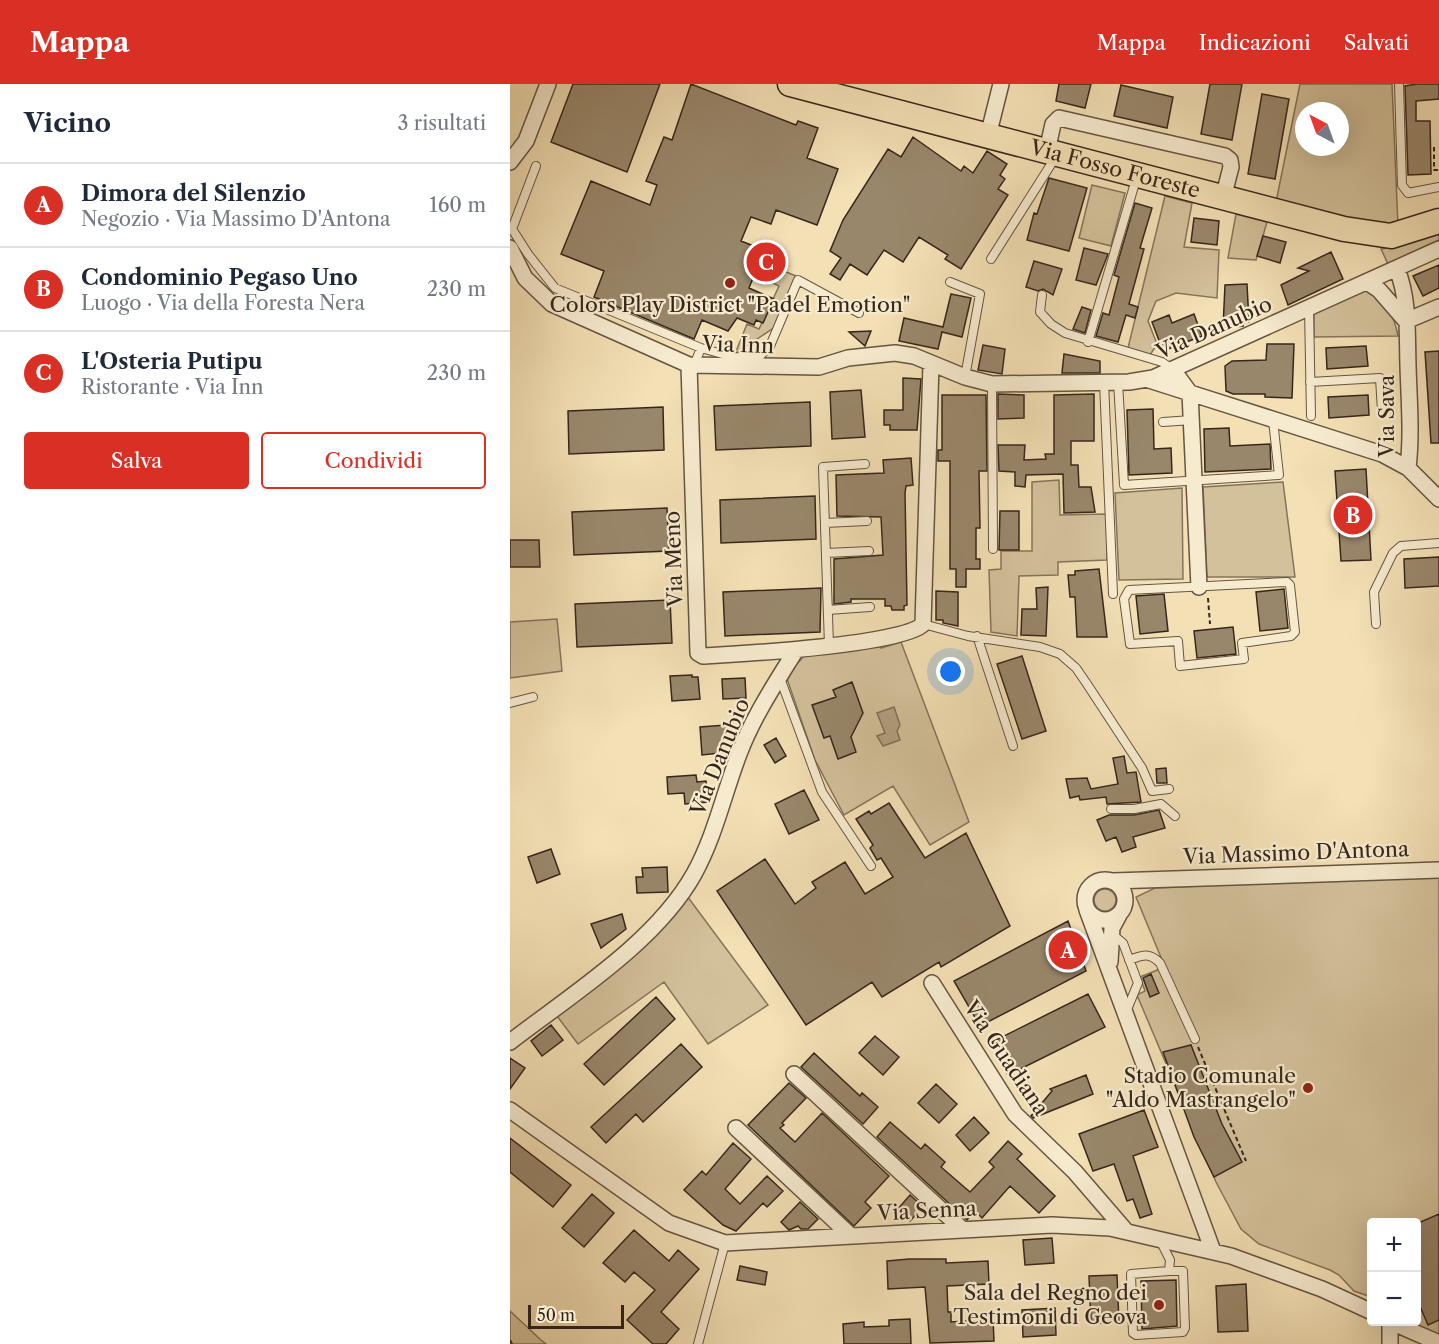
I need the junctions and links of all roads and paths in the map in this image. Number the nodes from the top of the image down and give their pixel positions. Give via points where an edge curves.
1 (548, 84) edge
2 (790, 84) edge
3 (1001, 84) edge
4 (1399, 84) edge
5 (988, 136) junction
6 (1434, 147) dead end
7 (1052, 153) junction
8 (510, 162) edge
9 (536, 166) dead end
10 (1439, 170) edge
11 (1137, 175) junction
12 (1439, 187) edge
13 (1223, 198) junction
14 (1439, 221) edge
15 (510, 248) edge
16 (1439, 249) edge
17 (991, 259) dead end
18 (1397, 269) junction
19 (541, 270) junction
20 (950, 282) dead end
21 (1368, 282) junction
22 (533, 288) junction
23 (1042, 295) dead end
24 (1439, 307) edge
25 (1309, 309) junction
26 (859, 313) dead end
27 (1406, 321) junction
28 (1088, 342) junction
29 (701, 348) junction
30 (739, 361) junction
31 (692, 364) junction
32 (931, 364) junction
33 (1173, 370) junction
34 (965, 377) junction
35 (1144, 379) junction
36 (1111, 382) junction
37 (1310, 382) junction
38 (993, 384) junction
39 (1190, 393) junction
40 (1382, 411) dead end
41 (1311, 416) dead end
42 (1273, 419) junction
43 (1192, 420) junction
44 (1163, 422) dead end
45 (865, 464) dead end
46 (1408, 468) junction
47 (1194, 481) junction
48 (1439, 499) edge
49 (867, 521) dead end
50 (825, 522) junction
51 (1439, 543) edge
52 (993, 549) dead end
53 (870, 551) dead end
54 (826, 553) junction
55 (1203, 587) junction
56 (1113, 594) dead end
57 (870, 607) dead end
58 (828, 610) junction
59 (923, 624) junction
60 (1210, 624) dead end
61 (1376, 624) dead end
62 (977, 636) junction
63 (829, 645) junction
64 (796, 650) junction
65 (780, 676) junction
66 (533, 697) dead end
67 (510, 703) edge
68 (1013, 746) dead end
69 (1169, 789) dead end
70 (1152, 791) junction
71 (1146, 807) junction
72 (1111, 809) dead end
73 (1176, 816) dead end
74 (871, 866) dead end
75 (1439, 870) edge
76 (1154, 879) junction
77 (1113, 881) junction
78 (1125, 896) junction
79 (1087, 910) junction
80 (1119, 915) junction
81 (1111, 933) junction
82 (1130, 960) junction
83 (1109, 968) junction
84 (932, 983) dead end
85 (1126, 1012) junction
86 (1195, 1039) joint
87 (510, 1042) edge
88 (794, 1074) dead end
89 (1222, 1109) junction
90 (510, 1110) edge
91 (1217, 1111) dead end
92 (736, 1128) dead end
93 (1246, 1161) dead end
94 (963, 1230) junction
95 (1125, 1230) junction
96 (851, 1236) junction
97 (1159, 1238) junction
98 (725, 1243) junction
99 (1213, 1251) junction
100 (1169, 1271) junction
101 (1367, 1310) edge
102 (1390, 1326) edge
103 (1399, 1326) edge
104 (510, 1340) edge
105 (512, 1344) edge
106 (698, 1344) edge
107 (1390, 1344) edge
108 (1439, 1344) edge

1 - 8 street via 526,141
2 - 5 main road, Via Fosso Foreste
3 - 5 street
4 - 12 lane via 1402,185 1408,193
5 - 7 main road, Via Fosso Foreste
6 - 10 path via 1434,170
7 - 11 main road, Via Fosso Foreste
7 - 13 street via 1053,124 1059,118 1225,156 1231,167
7 - 17 lane
9 - 19 lane via 512,229
11 - 13 main road, Via Fosso Foreste
11 - 28 lane
13 - 14 main road, Via Fosso Foreste via 1376,236 1407,233
15 - 22 street, Via Inn
16 - 18 street, Via Danubio
18 - 21 street, Via Danubio
18 - 27 street, Via Sava via 1404,290
19 - 22 lane
19 - 29 lane via 555,288
20 - 34 lane via 980,294
21 - 25 street, Via Danubio
21 - 27 street
22 - 31 street, Via Inn via 552,304
23 - 28 lane via 1040,312 1051,324
24 - 27 street
25 - 33 street, Via Danubio
25 - 37 lane
26 - 30 lane via 798,280 770,346 758,358
27 - 46 street, Via Sava via 1411,444
28 - 33 lane via 1162,362
29 - 30 lane
29 - 31 lane
30 - 31 street, Via Inn
30 - 32 street, Via Inn via 819,367 848,358 895,353
31 - 64 street, Via Meno via 698,653 703,656
32 - 34 street, Via Danubio
32 - 59 street
33 - 35 street, Via Danubio
33 - 39 street
34 - 38 street, Via Danubio
35 - 36 street, Via Danubio
35 - 39 street
36 - 38 street, Via Danubio
36 - 47 lane via 1124,485
36 - 56 lane
37 - 40 lane via 1380,378
37 - 41 lane
38 - 52 lane
39 - 42 street
39 - 43 street
42 - 46 street via 1382,454
42 - 47 lane via 1279,475
43 - 44 lane
43 - 47 street
45 - 50 lane via 823,466
46 - 48 street, Via Sava
47 - 55 street
49 - 50 lane
50 - 54 lane
51 - 61 lane via 1401,546 1393,553 1374,592
53 - 54 lane
54 - 58 lane
55 - 55 lane via 1129,590 1124,599 1130,644 1178,640 1180,666 1244,659 1242,643 1291,636 1295,632 1287,582
55 - 60 path
57 - 58 lane
58 - 63 lane
59 - 62 lane
59 - 63 street via 886,637
62 - 68 lane
62 - 70 lane via 1040,647 1060,654 1076,668 1142,768
63 - 64 street
64 - 65 street, Via Danubio
65 - 74 lane via 822,792
65 - 87 street, Via Danubio via 739,752 711,835 695,873 678,898 654,926 615,960
66 - 67 lane
69 - 70 lane
70 - 71 lane
71 - 72 lane
71 - 73 lane via 1161,804
75 - 76 street, Via Massimo D'Antona
76 - 77 street, Via Massimo D'Antona
76 - 78 street, Via Massimo D'Antona
77 - 78 street
77 - 79 street via 1099,880 1088,889
78 - 80 street via 1125,906
79 - 80 street via 1102,920
79 - 83 street
80 - 81 street
81 - 82 lane via 1123,943
81 - 83 street
82 - 85 lane via 1138,982
82 - 86 lane via 1146,954 1160,963
83 - 85 street
84 - 95 street, Via Guadiana via 1015,1114 1080,1178
85 - 99 street
86 - 89 path
88 - 94 street
89 - 91 path
89 - 93 path
90 - 98 street, Via Senna via 669,1222
92 - 96 street
94 - 95 street, Via Senna via 1073,1225
94 - 96 street, Via Senna
95 - 97 street, Via Senna
96 - 98 street, Via Senna
97 - 99 street, Via Senna
97 - 100 lane via 1170,1260
98 - 106 lane
99 - 101 street, Via Senna via 1322,1289
100 - 100 lane via 1183,1271 1183,1332 1136,1335 1131,1274
102 - 107 street
103 - 108 street
104 - 105 path

